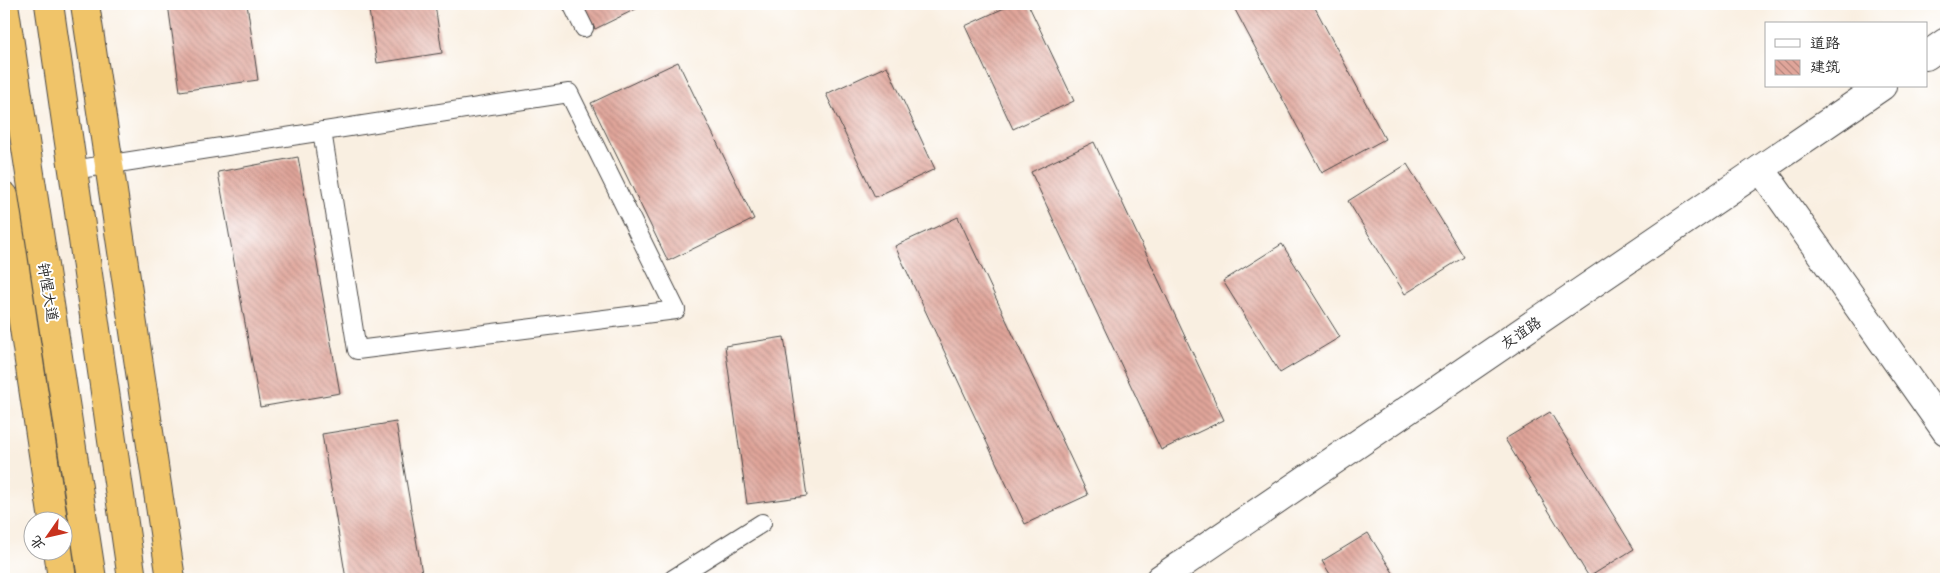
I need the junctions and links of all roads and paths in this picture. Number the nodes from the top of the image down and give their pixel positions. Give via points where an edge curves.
1 (4, 4) edge
2 (49, 4) edge
3 (85, 4) edge
4 (572, 4) edge
5 (584, 28) dead end
6 (1946, 42) edge
7 (1928, 55) edge
8 (1879, 88) edge
9 (322, 131) junction
10 (109, 165) junction
11 (1761, 169) junction
12 (73, 170) junction
13 (4, 196) edge
14 (1946, 431) edge
15 (51, 510) edge
16 (762, 523) dead end
17 (59, 560) edge
18 (62, 579) edge
19 (92, 579) edge
20 (132, 579) edge
21 (171, 579) edge
22 (673, 579) edge
23 (1160, 579) edge

1 - 19 highway, 钟惺大道
2 - 12 highway
3 - 10 highway
4 - 5 lane
6 - 7 street
8 - 11 street, 友谊路
9 - 9 lane via 569,93 676,310 357,350
9 - 10 lane
10 - 12 lane
10 - 21 highway
11 - 14 street
11 - 23 street, 友谊路
12 - 20 highway
13 - 15 highway
16 - 22 lane
17 - 18 highway

